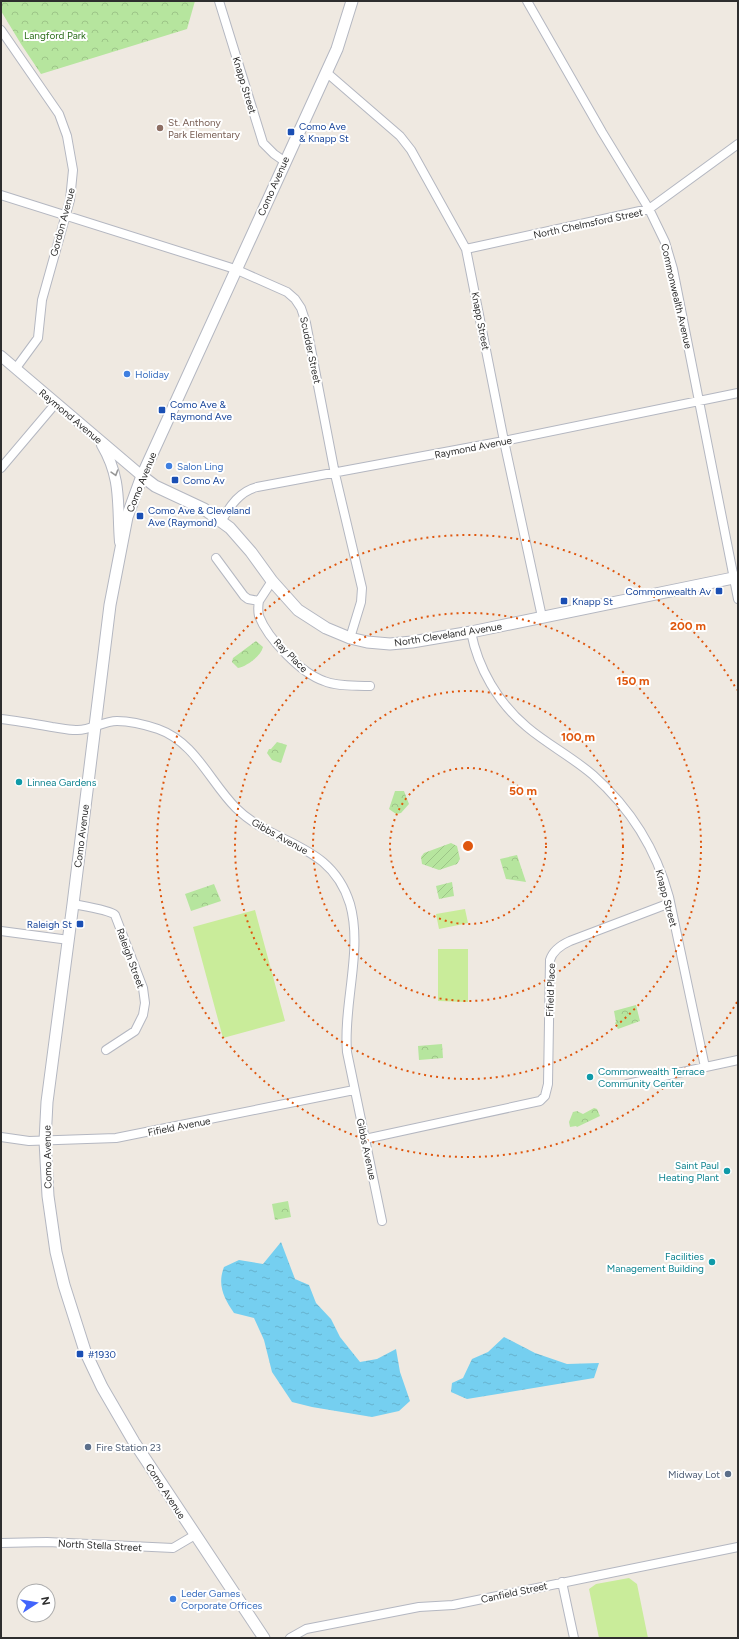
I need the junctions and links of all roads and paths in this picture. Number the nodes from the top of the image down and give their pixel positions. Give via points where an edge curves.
1 (219, 1) edge
2 (352, 1) edge
3 (527, 1) edge
4 (1, 30) edge
5 (326, 72) junction
6 (738, 144) edge
7 (284, 161) junction
8 (1, 195) edge
9 (649, 209) junction
10 (66, 215) junction
11 (466, 249) junction
12 (235, 269) junction
13 (1, 356) edge
14 (16, 368) junction
15 (738, 393) edge
16 (699, 400) junction
17 (56, 403) junction
18 (98, 438) junction
19 (504, 441) junction
20 (1, 468) edge
21 (335, 474) junction
22 (142, 476) junction
23 (222, 520) junction
24 (120, 547) junction
25 (216, 558) dead end
26 (736, 577) edge
27 (272, 580) junction
28 (738, 599) edge
29 (259, 601) junction
30 (542, 617) junction
31 (471, 632) junction
32 (350, 638) junction
33 (370, 686) dead end
34 (1, 719) edge
35 (95, 726) junction
36 (670, 903) junction
37 (73, 904) junction
38 (1, 930) edge
39 (69, 940) junction
40 (106, 1050) dead end
41 (738, 1060) edge
42 (705, 1067) junction
43 (627, 1084) dead end
44 (354, 1090) junction
45 (1, 1137) edge
46 (365, 1139) junction
47 (45, 1141) junction
48 (382, 1221) dead end
49 (195, 1536) junction
50 (1, 1543) edge
51 (738, 1547) edge
52 (562, 1582) junction
53 (264, 1638) edge
54 (290, 1638) edge
55 (574, 1638) edge

1 - 7 street, Knapp Street via 263,143
2 - 5 main road, Como Avenue via 337,49
3 - 9 street, Commonwealth Avenue
4 - 10 street, Gordon Avenue via 59,114 68,136 73,170
5 - 7 main road, Como Avenue
5 - 11 street, Knapp Street via 400,136 411,150
6 - 9 street, North Chelmsford Street
7 - 12 main road, Como Avenue
8 - 10 street, Scudder Street
9 - 11 street, North Chelmsford Street
9 - 16 street, Commonwealth Avenue via 665,242 673,269
10 - 12 street, Scudder Street
10 - 14 street, Gordon Avenue via 45,286 38,338
11 - 19 street, Knapp Street
12 - 21 street, Scudder Street via 287,292 301,308
12 - 22 main road, Como Avenue
13 - 14 street, Raymond Avenue
14 - 17 street, Raymond Avenue
15 - 16 street, Raymond Avenue
16 - 19 street, Raymond Avenue
16 - 26 street, Commonwealth Avenue
17 - 18 street, Raymond Avenue
17 - 20 street
18 - 22 street, Raymond Avenue
18 -> 24 street via 111,462 116,478 119,493
19 - 21 street, Raymond Avenue
19 - 30 street, Knapp Street
21 - 23 street, Raymond Avenue via 251,488 229,507
21 - 32 street, Scudder Street via 362,588 361,602
22 - 23 main road, North Cleveland Avenue via 155,486
22 - 24 main road, Como Avenue via 127,516
23 - 27 main road, North Cleveland Avenue via 247,546
24 - 35 main road, Como Avenue
25 - 29 street via 244,596
26 - 28 street, Commonwealth Avenue
26 - 30 main road, North Cleveland Avenue
27 - 29 street
27 - 32 main road, North Cleveland Avenue via 298,610 326,628
29 - 33 street, Ray Place via 258,610 264,625 279,645 307,672 324,682
30 - 31 main road, North Cleveland Avenue
31 - 32 main road, North Cleveland Avenue via 390,644
31 - 36 street, Knapp Street via 473,645 488,678 511,712 527,727 592,775 629,813 656,859
34 - 35 street, Gibbs Avenue via 76,730
35 - 37 main road, Como Avenue
35 - 44 street, Gibbs Avenue via 116,721 157,729 174,737 192,753 241,813 266,830 310,852 338,879 350,904 354,929 346,1036
36 - 42 street, Knapp Street
36 - 46 street, Fifield Place via 570,941 552,955 548,1084 545,1096 537,1103
37 - 39 main road, Como Avenue
37 - 40 street, Raleigh Street via 115,915 144,993 144,1009 135,1031
38 - 39 street
39 - 47 main road, Como Avenue via 49,1083
41 - 42 street
42 - 43 street
44 - 46 street, Gibbs Avenue
44 - 47 street, Fifield Avenue via 116,1138
45 - 47 street, Fifield Avenue
46 - 48 street, Gibbs Avenue
47 - 49 main road, Como Avenue via 48,1196 56,1252 75,1322 86,1351 115,1411
49 - 50 street, North Stella Street via 173,1548 47,1542
49 - 53 main road, Como Avenue
51 - 52 street, Canfield Street
52 - 54 street, Canfield Street via 453,1605 419,1607 306,1629
52 - 55 street

